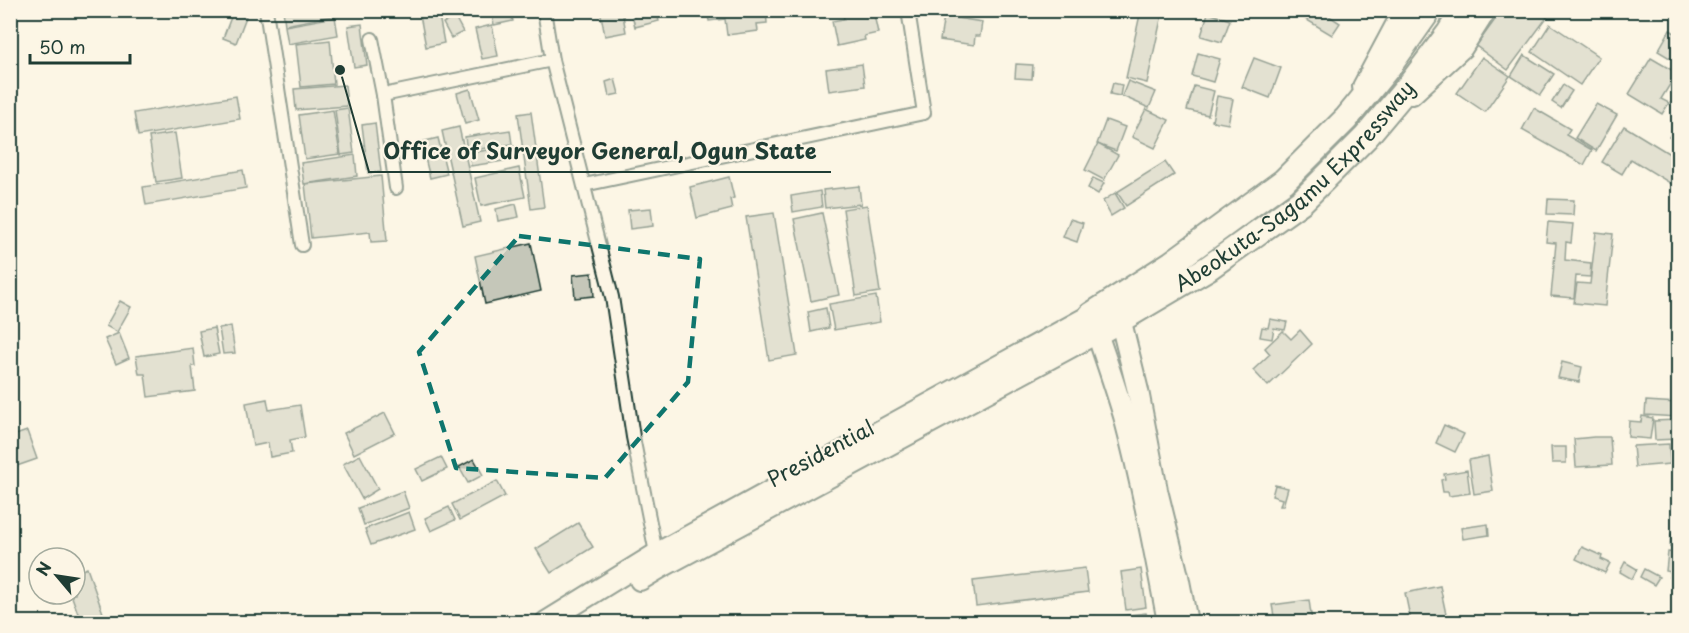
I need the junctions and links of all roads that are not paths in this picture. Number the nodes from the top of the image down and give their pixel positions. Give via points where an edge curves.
1 (266, 10) edge
2 (544, 10) edge
3 (908, 10) edge
4 (1404, 10) edge
5 (1429, 10) edge
6 (1463, 10) edge
7 (1486, 10) edge
8 (372, 39) dead end
9 (552, 60) junction
10 (382, 95) junction
11 (1346, 119) junction
12 (1366, 137) junction
13 (584, 184) junction
14 (396, 188) dead end
15 (303, 245) dead end
16 (1118, 310) junction
17 (1094, 324) junction
18 (658, 561) junction
19 (546, 622) edge
20 (571, 622) edge
21 (1168, 622) edge
22 (1187, 622) edge

1 - 15 street
2 - 9 street
3 - 13 street via 924,112
4 - 11 main road
5 - 11 highway, Abeokuta-Sagamu Expressway
6 - 12 highway, Abeokuta-Sagamu Expressway via 1412,82
7 - 12 main road via 1462,48
8 - 10 street
9 - 10 street
9 - 13 street
10 - 14 street
11 - 16 highway, Abeokuta-Sagamu Expressway via 1284,181 1172,263
12 - 16 highway, Abeokuta-Sagamu Expressway via 1302,201 1208,267
13 - 18 street via 612,297 633,437
16 - 17 highway, Abeokuta-Sagamu Expressway
16 - 22 main road
17 - 18 main road
17 - 21 main road via 1124,417
18 - 19 main road
18 - 20 main road

